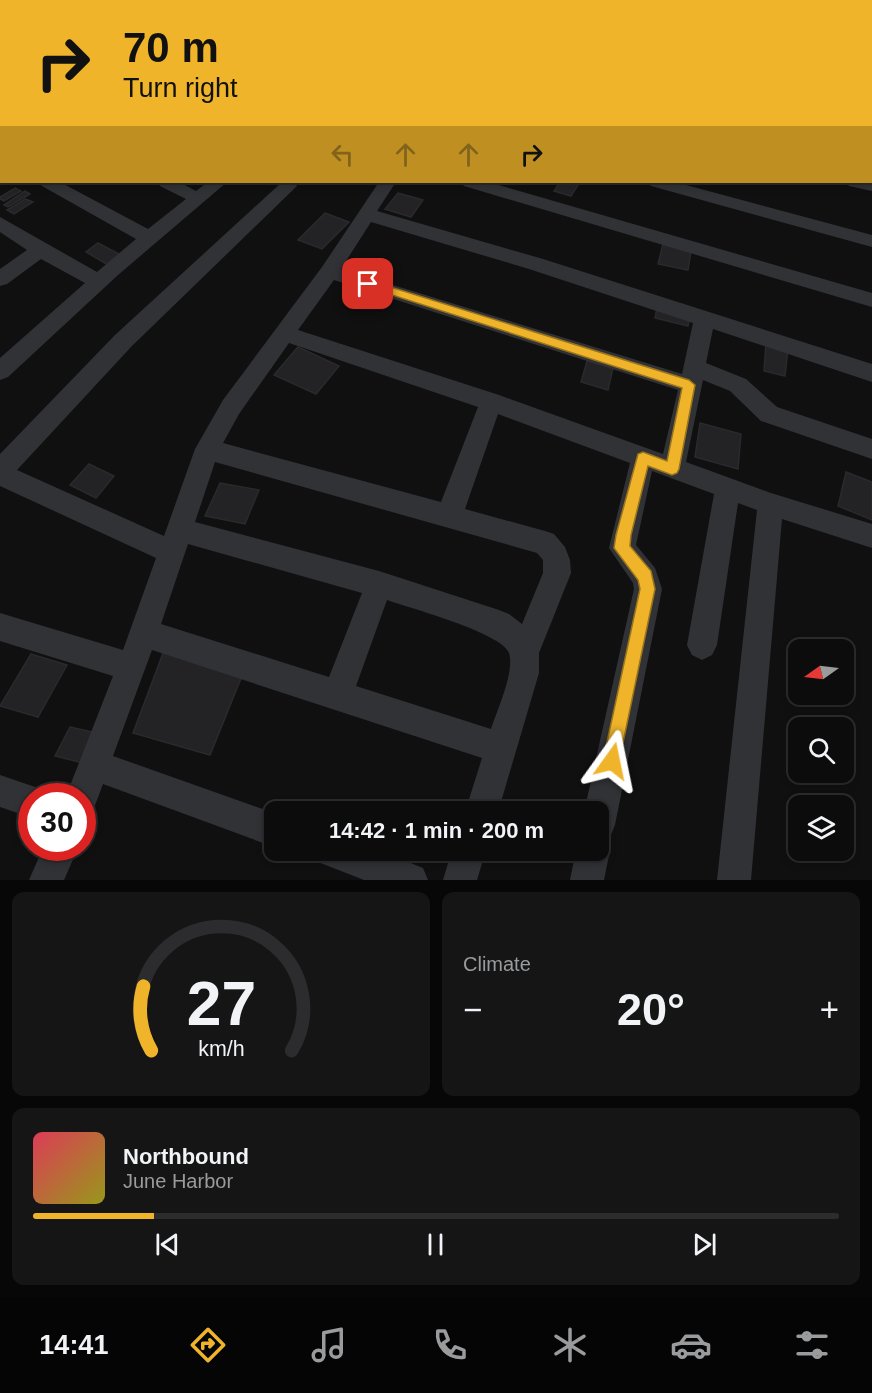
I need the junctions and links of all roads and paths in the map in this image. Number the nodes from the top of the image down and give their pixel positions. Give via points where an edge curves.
1 (50, 183) edge
2 (168, 183) edge
3 (217, 183) edge
4 (386, 183) edge
5 (473, 183) edge
6 (661, 183) edge
7 (288, 186) dead end
8 (197, 198) junction
9 (366, 214) junction
10 (0, 224) edge
11 (149, 238) junction
12 (872, 241) edge
13 (40, 250) junction
14 (329, 272) junction
15 (0, 279) edge
16 (98, 281) junction
17 (872, 300) edge
18 (705, 318) junction
19 (285, 334) junction
20 (0, 371) edge
21 (872, 373) edge
22 (691, 376) junction
23 (492, 402) junction
24 (207, 449) junction
25 (872, 449) edge
26 (643, 458) junction
27 (672, 469) junction
28 (0, 473) edge
29 (728, 488) junction
30 (771, 504) junction
31 (449, 516) junction
32 (872, 536) edge
33 (176, 542) junction
34 (379, 584) junction
35 (0, 627) edge
36 (144, 633) junction
37 (702, 645) dead end
38 (524, 654) junction
39 (131, 668) junction
40 (337, 695) junction
41 (501, 748) junction
42 (94, 765) junction
43 (87, 783) edge
44 (0, 791) edge
45 (18, 797) edge
46 (485, 801) edge
47 (603, 801) edge
48 (264, 826) edge
49 (55, 861) edge
50 (360, 861) edge
51 (466, 861) edge
52 (591, 861) edge
53 (46, 880) edge
54 (411, 880) edge
55 (460, 880) edge
56 (587, 880) edge
57 (734, 880) edge

1 - 11 street
2 - 8 street
3 - 8 street
4 - 9 street
5 - 17 street
6 - 12 street
7 - 28 street via 123,341
8 - 11 street
9 - 14 street
9 - 18 street
10 - 13 street
11 - 16 street
13 - 15 street
13 - 16 street
14 - 19 street
14 - 22 street
16 - 20 street
18 - 21 street
18 - 22 street
19 - 23 street
19 - 24 street via 231,407
22 - 25 street via 737,384 769,414
22 - 27 street
23 - 26 street
23 - 31 street
24 - 31 street
24 - 33 street
26 - 27 street
26 - 47 street via 622,548 645,577 648,589
27 - 29 street
28 - 33 street
29 - 30 street
29 - 37 street
30 - 32 street
30 - 57 street
31 - 38 street via 545,543 554,551 557,573
33 - 34 street
33 - 36 street
34 - 38 street via 499,624 517,639
34 - 40 street
35 - 39 street
36 - 39 street
36 - 40 street
38 - 41 street via 524,673
39 - 42 street
40 - 41 street
41 - 46 street
42 - 43 street
42 - 48 street
44 - 45 street
49 - 53 street
50 - 54 street
51 - 55 street
52 - 56 street

